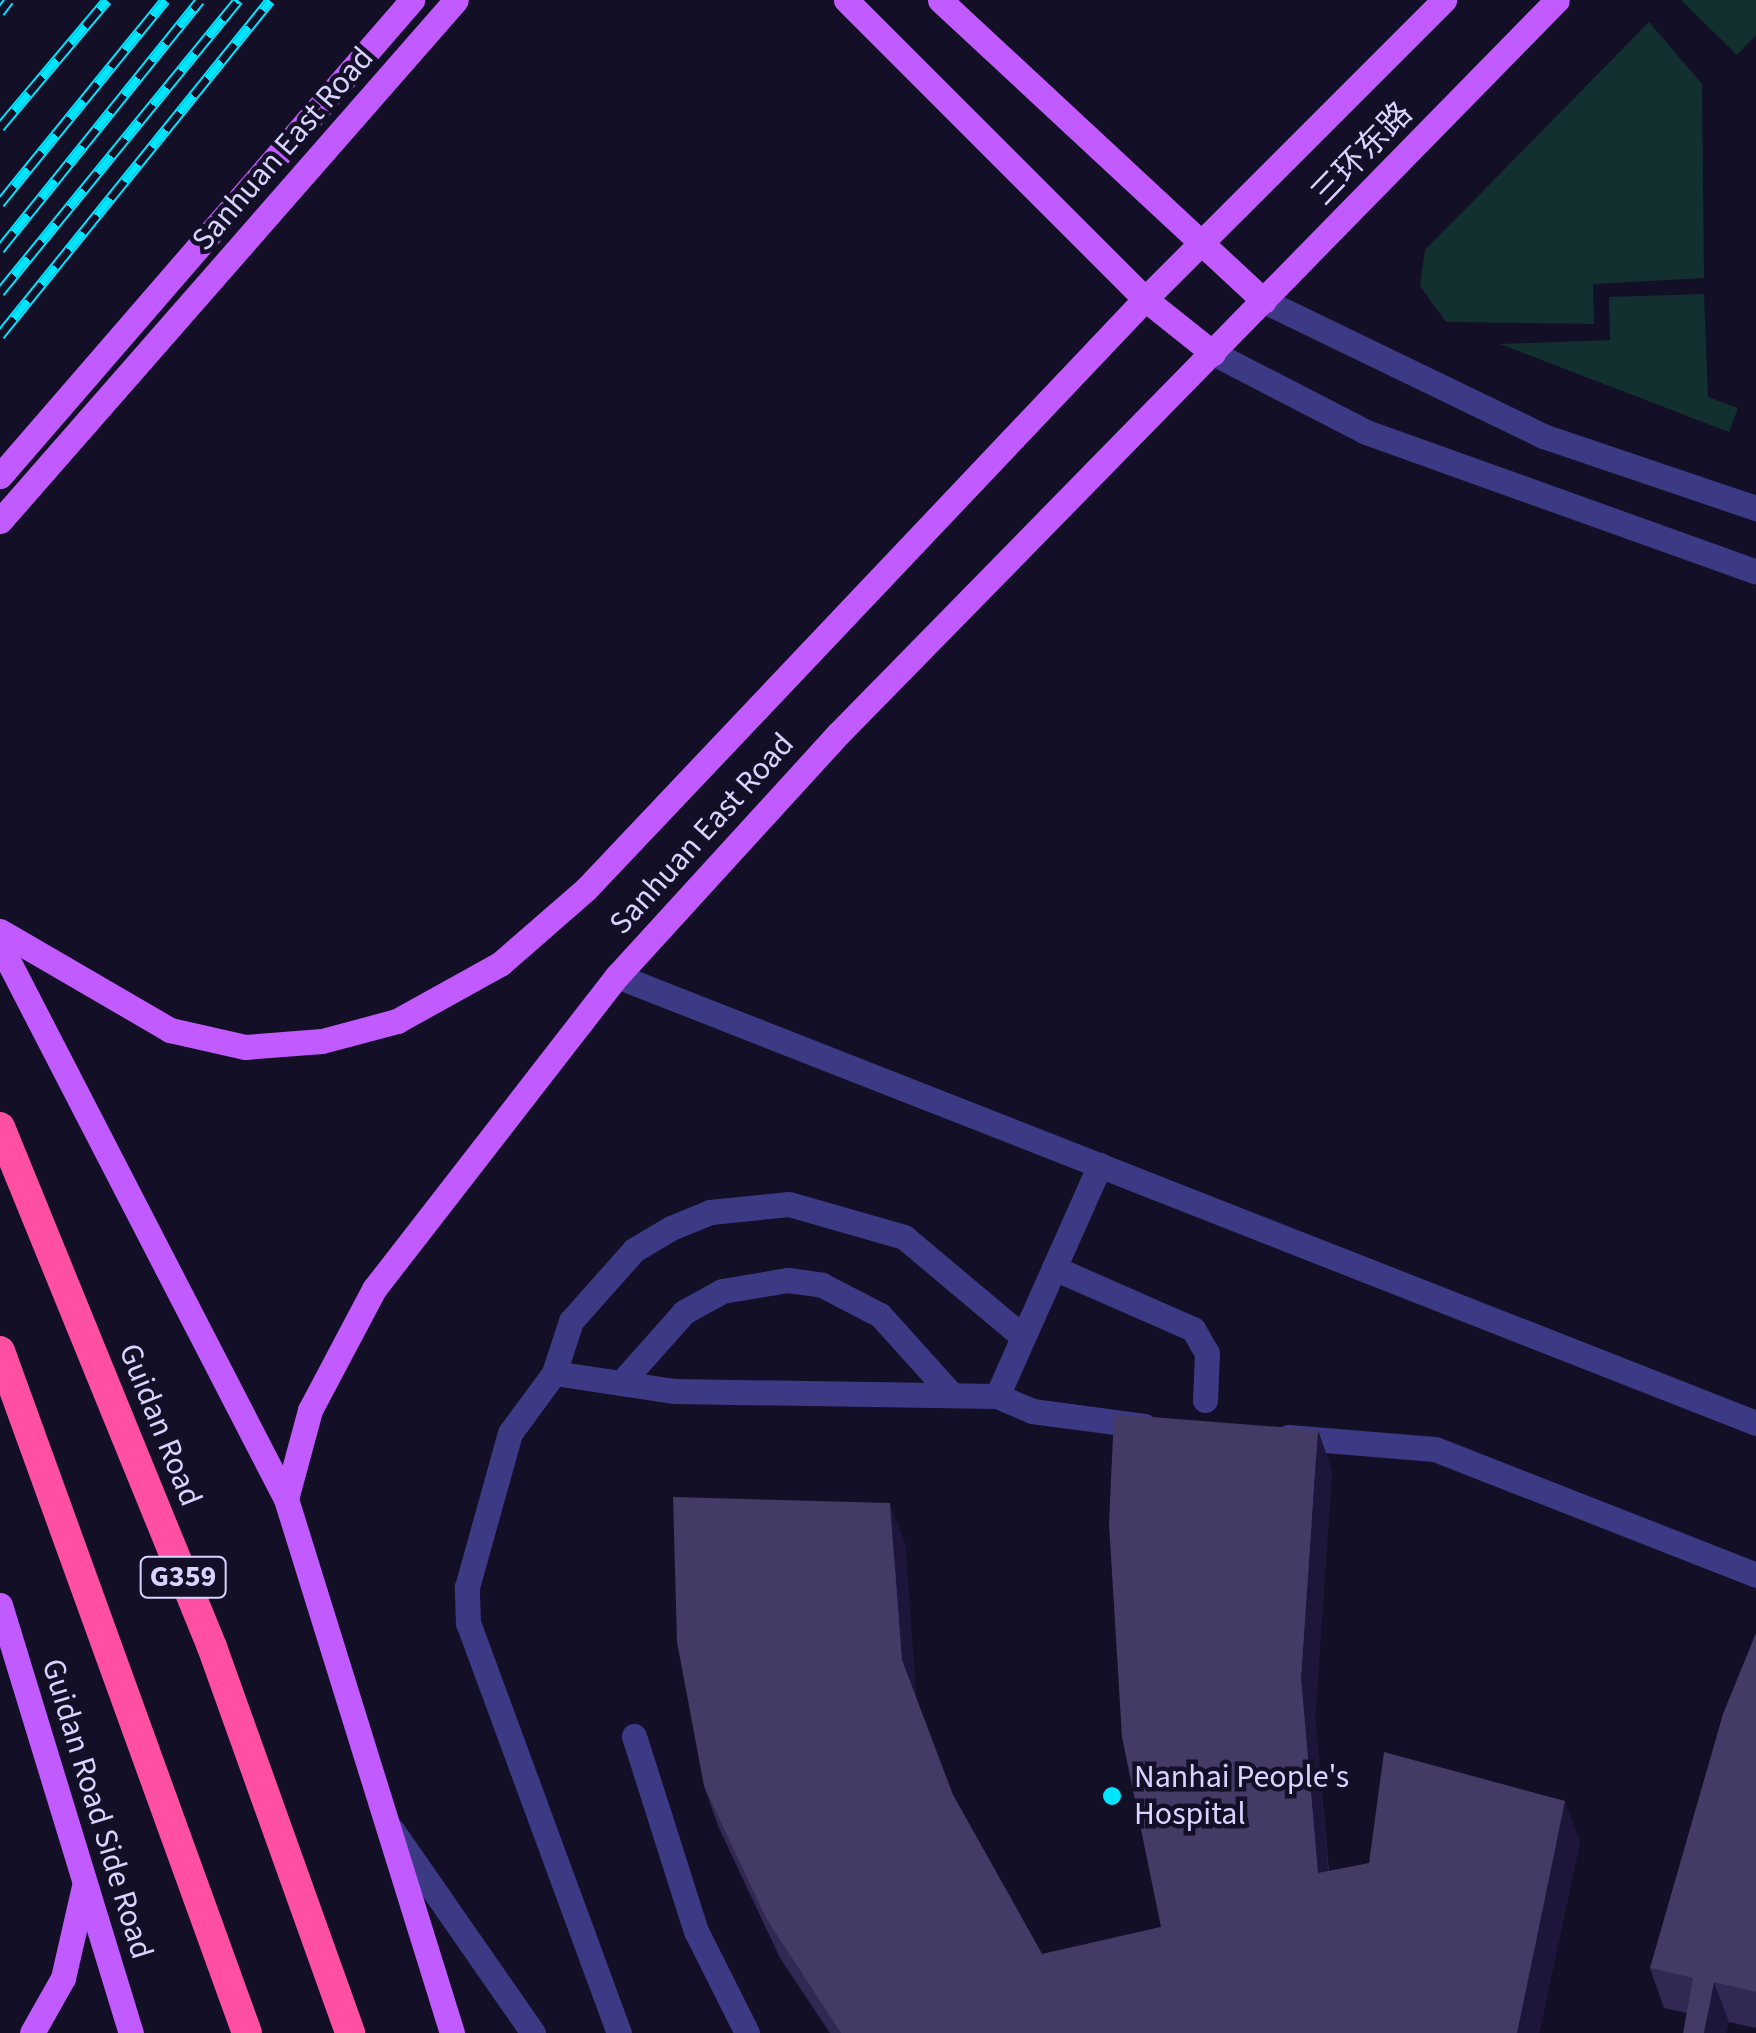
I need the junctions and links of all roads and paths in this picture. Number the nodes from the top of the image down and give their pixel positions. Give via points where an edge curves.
1 (412, 0) edge
2 (456, 0) edge
3 (846, 0) edge
4 (940, 0) edge
5 (1444, 0) edge
6 (1557, 0) edge
7 (1201, 244) junction
8 (1145, 298) junction
9 (1264, 300) junction
10 (1213, 353) junction
11 (0, 476) edge
12 (1756, 508) edge
13 (0, 521) edge
14 (1756, 572) edge
15 (0, 930) edge
16 (0, 945) edge
17 (617, 976) junction
18 (0, 1127) edge
19 (1100, 1166) junction
20 (1054, 1268) junction
21 (1023, 1337) junction
22 (0, 1351) edge
23 (554, 1373) junction
24 (621, 1383) junction
25 (952, 1395) junction
26 (997, 1396) junction
27 (1205, 1400) dead end
28 (1756, 1423) edge
29 (1166, 1428) edge
30 (1262, 1435) edge
31 (286, 1499) junction
32 (1756, 1575) edge
33 (0, 1605) edge
34 (634, 1736) dead end
35 (392, 1830) junction
36 (85, 1876) junction
37 (32, 2033) edge
38 (131, 2033) edge
39 (247, 2033) edge
40 (350, 2033) edge
41 (452, 2033) edge
42 (533, 2033) edge
43 (619, 2033) edge
44 (747, 2033) edge

1 - 11 main road, Sanhuan East Road
2 - 13 main road, Sanhuan East Road
3 - 8 main road
4 - 7 main road
5 - 7 main road, Sanhuan East Road
6 - 9 main road, 三环东路
7 - 8 main road, Sanhuan East Road
7 - 9 main road
8 - 10 main road
8 - 15 main road, Sanhuan East Road via 586,888 500,964 397,1021 322,1041 245,1047 170,1030
9 - 10 main road, 三环东路
9 - 12 street via 1544,436
10 - 14 street via 1366,432
10 - 17 main road, Sanhuan East Road via 838,734
16 - 31 main road
17 - 19 street
17 - 31 main road, Sanhuan East Road via 374,1289 310,1410
18 - 40 highway, Guidan Road / G359 via 212,1648
19 - 20 street
19 - 28 street
20 - 21 street
20 - 27 street via 1193,1329 1206,1353
21 - 23 street via 904,1237 828,1210 748,1204 710,1212 634,1250 571,1321
21 - 26 street
22 - 39 highway, G359
23 - 24 street
23 - 43 street via 510,1432 467,1587 468,1622
24 - 25 street
24 - 25 street via 684,1312 722,1291 788,1280 822,1285 880,1315
25 - 26 street
26 - 29 street via 1032,1411
30 - 32 street via 1435,1449
31 - 35 main road
33 - 36 main road, Guidan Road Side Road
34 - 44 street via 696,1931
35 - 41 main road
35 - 42 street
36 - 37 main road via 64,1978
36 - 38 main road, Guidan Road Side Road

